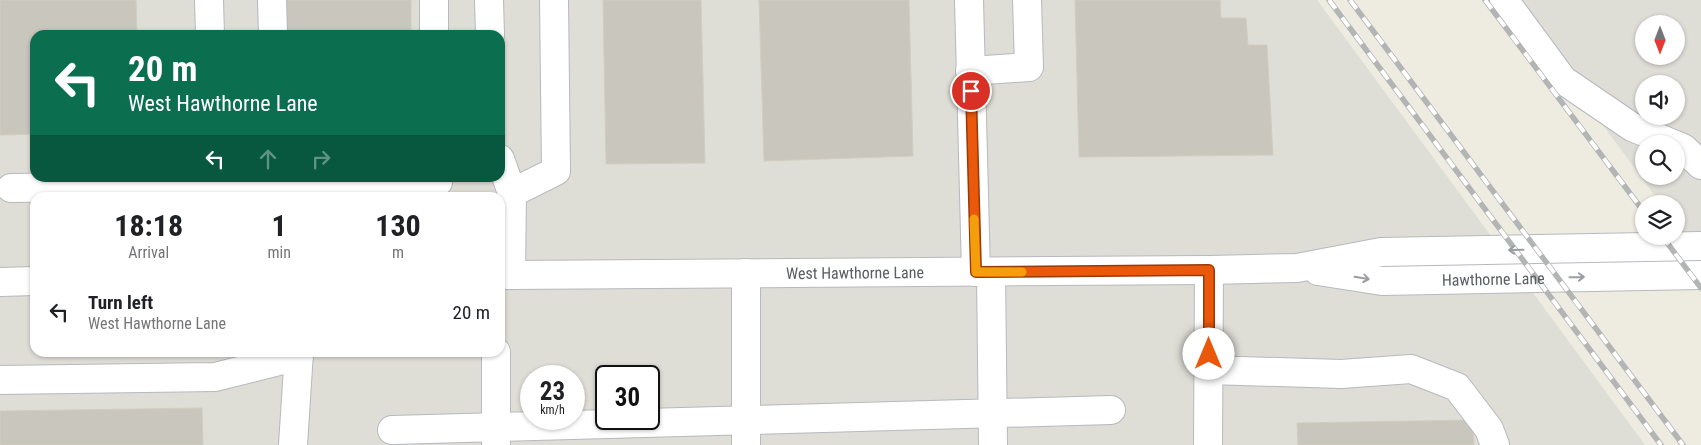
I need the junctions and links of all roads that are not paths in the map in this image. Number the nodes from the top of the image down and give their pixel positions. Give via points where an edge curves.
1 (209, 0) edge
2 (272, 0) edge
3 (434, 0) edge
4 (489, 0) edge
5 (554, 0) edge
6 (969, 0) edge
7 (1028, 0) edge
8 (1504, 0) edge
9 (210, 30) edge
10 (273, 30) edge
11 (434, 30) edge
12 (490, 30) edge
13 (970, 71) junction
14 (1652, 135) edge
15 (1685, 150) edge
16 (1701, 165) edge
17 (505, 173) edge
18 (215, 182) edge
19 (275, 182) edge
20 (10, 188) dead end
21 (247, 191) edge
22 (512, 193) junction
23 (1701, 246) edge
24 (1297, 268) junction
25 (1209, 270) junction
26 (983, 272) junction
27 (746, 273) junction
28 (505, 275) edge
29 (1696, 275) edge
30 (30, 281) edge
31 (0, 282) edge
32 (288, 357) edge
33 (299, 357) edge
34 (496, 357) edge
35 (1208, 370) junction
36 (0, 380) edge
37 (1111, 410) dead end
38 (992, 414) junction
39 (392, 430) dead end
40 (746, 433) edge
41 (496, 436) edge
42 (293, 445) edge
43 (993, 445) edge
44 (1208, 445) edge
45 (1495, 445) edge

1 - 9 street
2 - 10 street
3 - 11 street
4 - 12 street
5 - 22 street via 556,171
6 - 13 street
7 - 13 street via 1028,67
8 - 14 street via 1563,80 1632,127
13 - 26 street
15 - 16 street
17 - 22 street
18 - 20 street
18 - 21 street
19 - 21 street
22 - 28 street
23 -> 24 street, Hawthorne Lane via 1381,252
24 - 25 street, Hawthorne Lane
24 -> 29 street, Hawthorne Lane via 1382,281
25 - 26 street, West Hawthorne Lane
25 - 35 street
26 - 27 street, West Hawthorne Lane
26 - 38 street
27 - 28 street, West Hawthorne Lane
27 - 40 street
30 - 31 street
32 - 36 street via 215,377
33 - 42 street
34 - 41 street
35 - 44 street
35 - 45 street via 1341,374 1411,369 1457,387 1489,429
37 - 38 street
38 - 40 street
38 - 43 street
39 - 41 street
40 - 41 street

